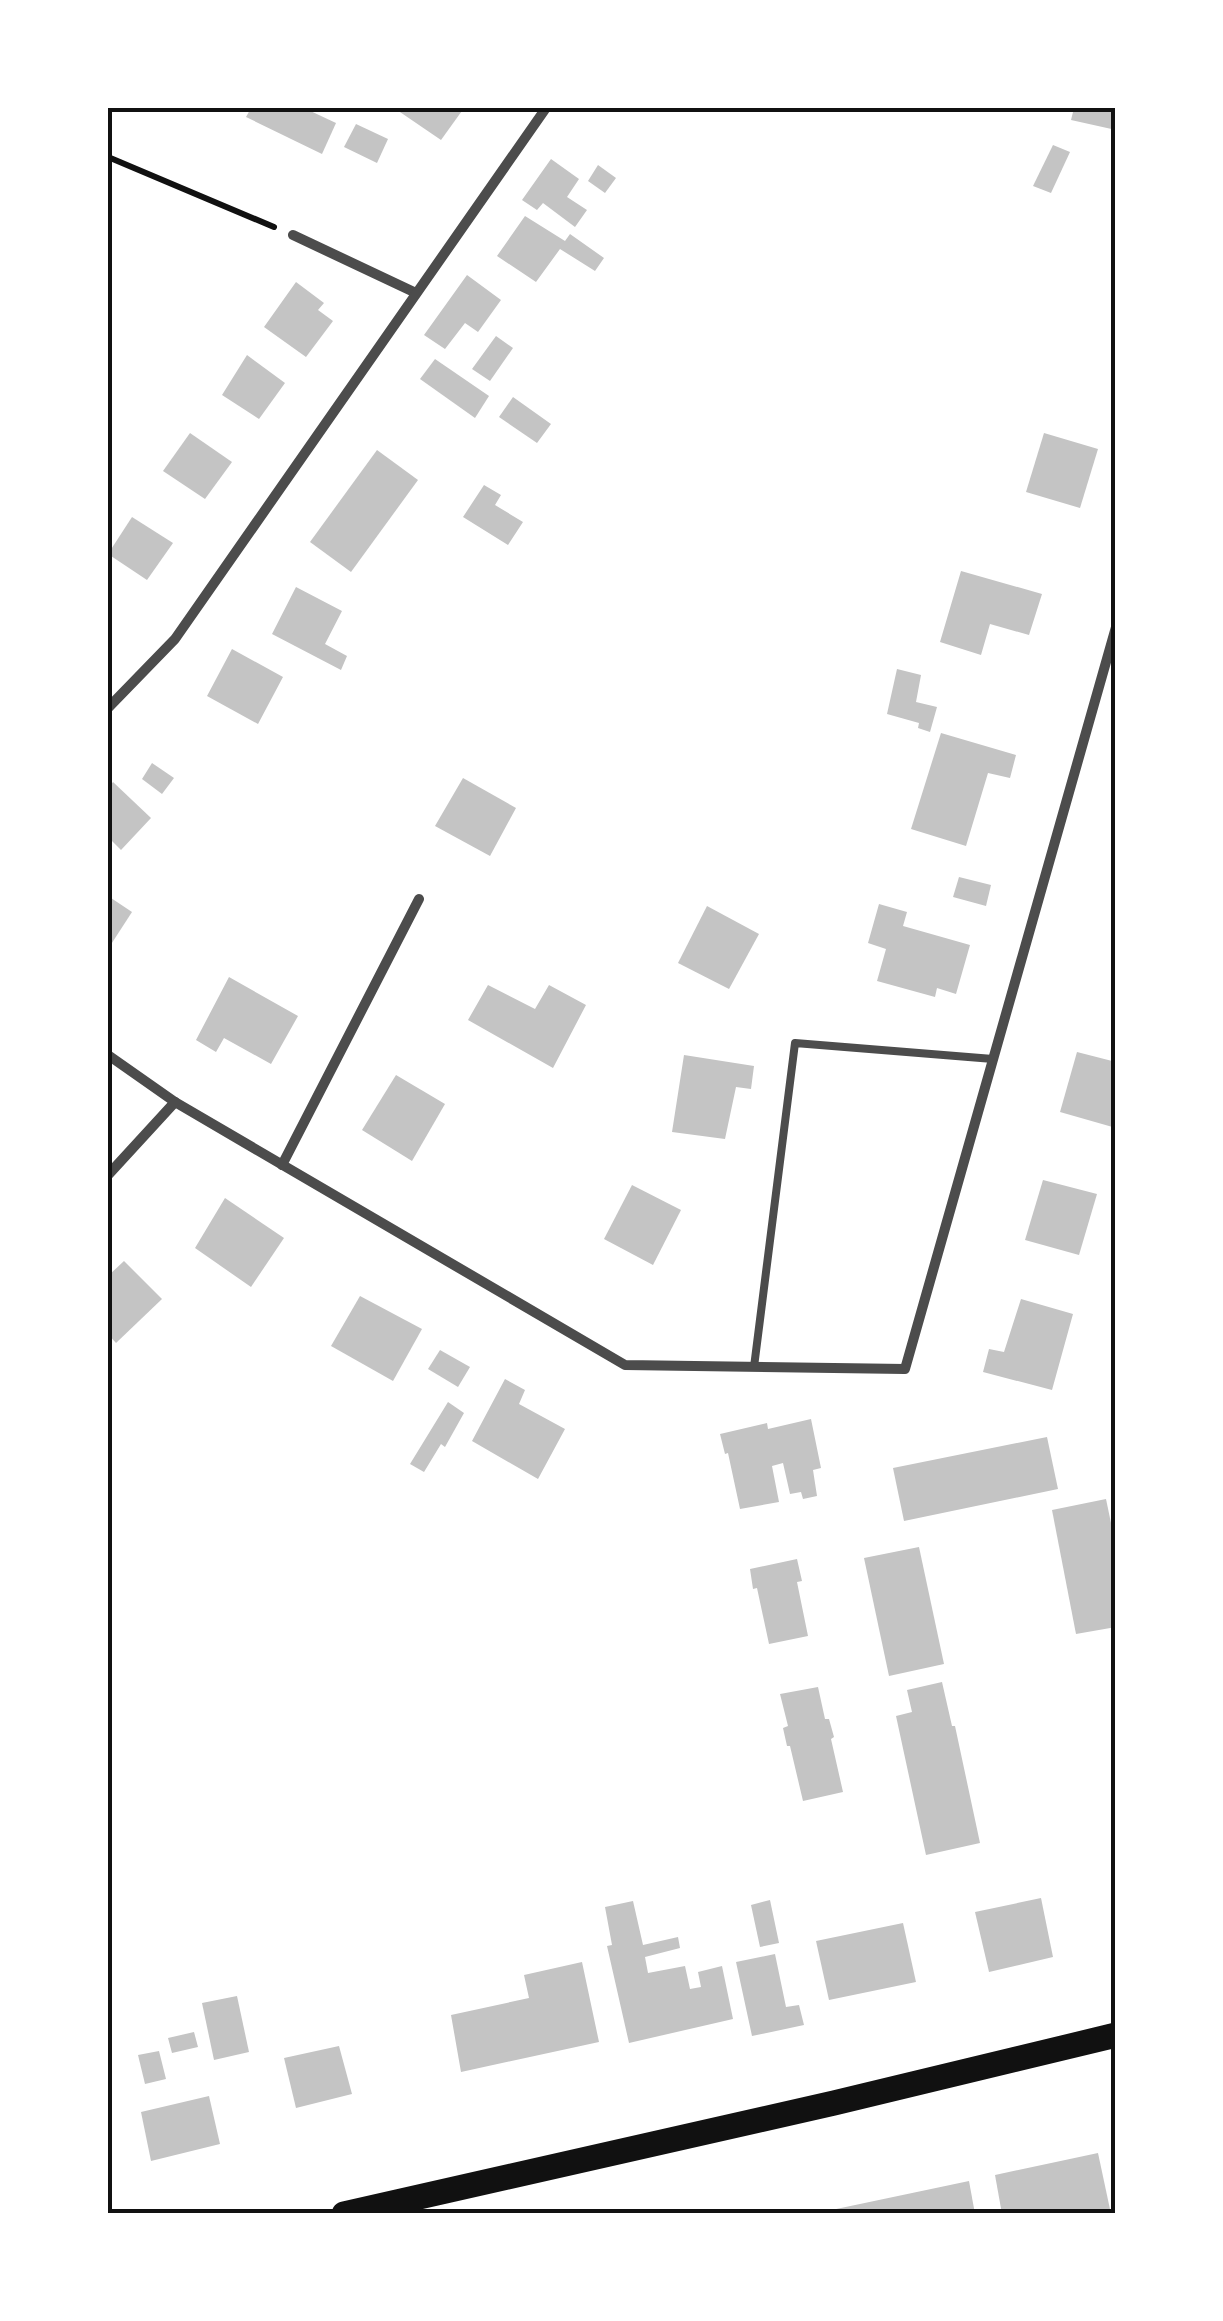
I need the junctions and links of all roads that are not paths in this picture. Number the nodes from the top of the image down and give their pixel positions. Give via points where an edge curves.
1 (546, 108) edge
2 (293, 235) road end
3 (416, 293) junction
4 (1116, 627) edge
5 (108, 708) edge
6 (419, 899) dead end
7 (108, 1055) edge
8 (993, 1059) junction
9 (175, 1102) junction
10 (282, 1165) junction
11 (108, 1175) edge
12 (754, 1367) junction
13 (1116, 2036) edge
14 (344, 2214) edge

1 - 3 street
2 - 3 street
3 - 5 street via 175,638
4 - 8 street
6 - 10 street
7 - 9 street
8 - 12 street via 905,1369
8 - 12 lane via 795,1043
9 - 10 street
9 - 11 street
10 - 12 street via 624,1366
13 - 14 main road

